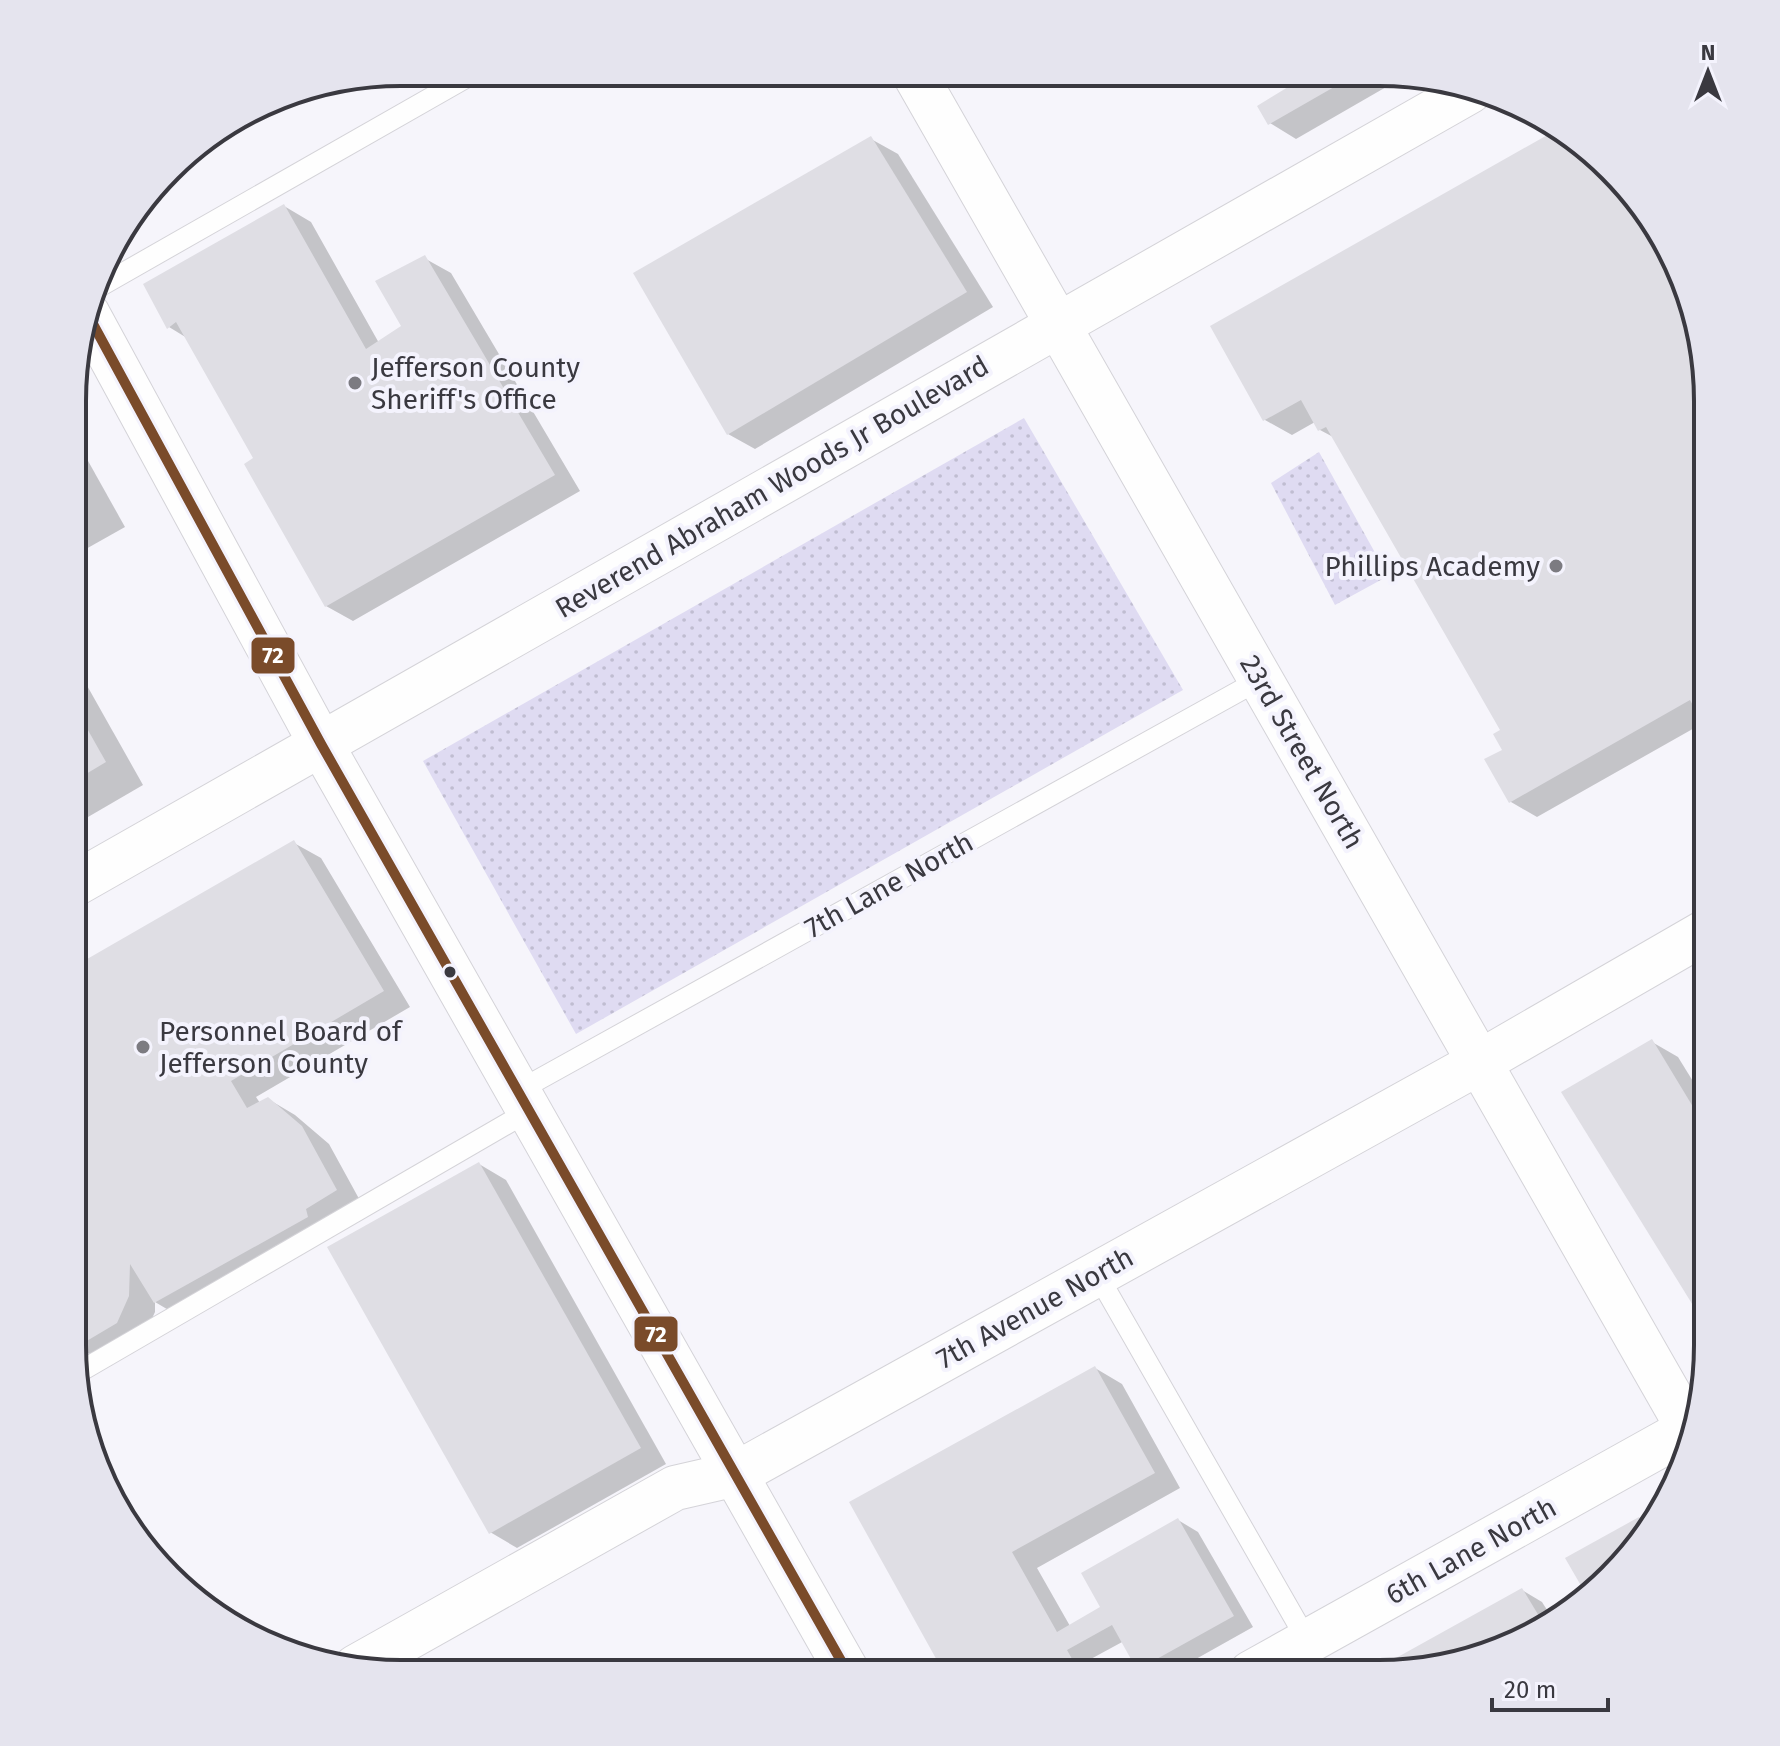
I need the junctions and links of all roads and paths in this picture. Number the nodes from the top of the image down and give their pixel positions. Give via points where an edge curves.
1 (451, 86) edge
2 (921, 86) edge
3 (1460, 97) edge
4 (110, 281) edge
5 (1057, 326) junction
6 (95, 328) edge
7 (1261, 679) junction
8 (321, 744) junction
9 (86, 878) edge
10 (1694, 939) edge
11 (1480, 1062) junction
12 (524, 1101) junction
13 (1097, 1274) junction
14 (87, 1367) edge
15 (1685, 1420) edge
16 (1681, 1434) edge
17 (736, 1474) junction
18 (1308, 1642) junction
19 (372, 1658) edge
20 (841, 1660) edge
21 (1275, 1660) edge

1 - 4 lane
2 - 5 street, 23rd Street North
3 - 5 street, Reverend Abraham Woods Jr Boulevard
5 - 7 street, 23rd Street North
5 - 8 street, Reverend Abraham Woods Jr Boulevard
6 - 8 street
7 - 11 street, 23rd Street North
7 - 12 lane, 7th Lane North
8 - 9 street, Reverend Abraham Woods Jr Boulevard
8 - 12 street
10 - 11 street, 7th Avenue North
11 - 13 street, 7th Avenue North
11 - 15 street, 23rd Street North
12 - 14 lane, 7th Lane North
12 - 17 street
13 - 17 street, 7th Avenue North
13 - 18 lane
16 - 18 street, 6th Lane North
17 - 19 street, 7th Avenue North via 675,1488
17 - 20 street
18 - 21 street, 6th Lane North

